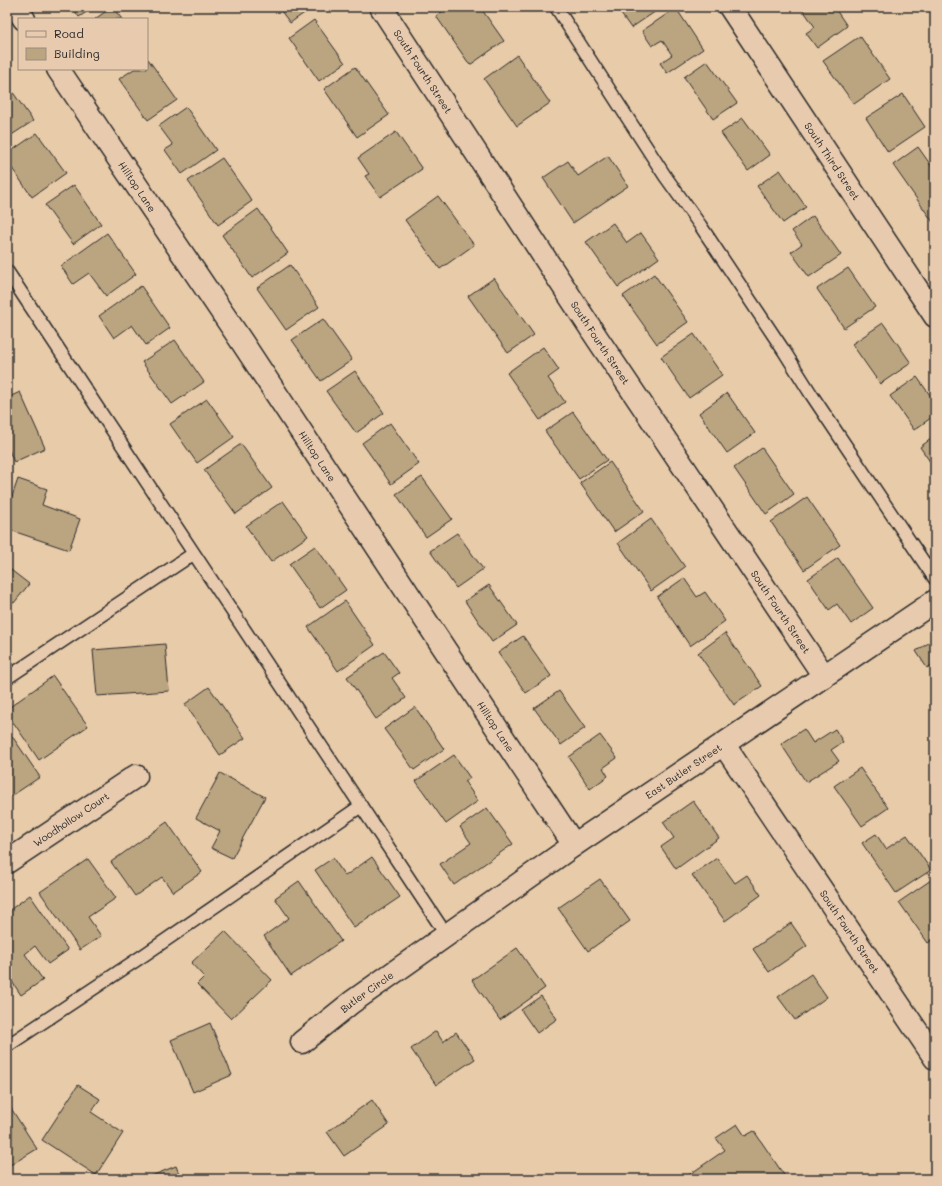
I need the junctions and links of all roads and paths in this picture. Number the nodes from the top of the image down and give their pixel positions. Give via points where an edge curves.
1 (16, 7) edge
2 (381, 7) edge
3 (556, 7) edge
4 (730, 7) edge
5 (23, 18) edge
6 (59, 70) edge
7 (7, 271) edge
8 (935, 316) edge
9 (193, 554) junction
10 (935, 579) edge
11 (935, 601) edge
12 (824, 676) junction
13 (7, 678) edge
14 (724, 745) junction
15 (136, 776) dead end
16 (361, 806) junction
17 (574, 846) junction
18 (7, 862) edge
19 (440, 940) junction
20 (302, 1042) dead end
21 (7, 1046) edge
22 (935, 1058) edge

1 - 5 street
2 - 12 street, South Fourth Street via 601,344
3 - 10 lane via 665,176
4 - 8 street, South Third Street
6 - 17 street, Hilltop Lane via 242,342
7 - 9 lane
9 - 13 lane
9 - 16 lane
11 - 12 street, East Butler Street
12 - 14 street, East Butler Street
14 - 17 street, East Butler Street
14 - 22 street, South Fourth Street
15 - 18 street, Woodhollow Court
16 - 19 lane
16 - 21 lane
17 - 19 street, East Butler Street
19 - 20 street, Butler Circle via 352,1002

